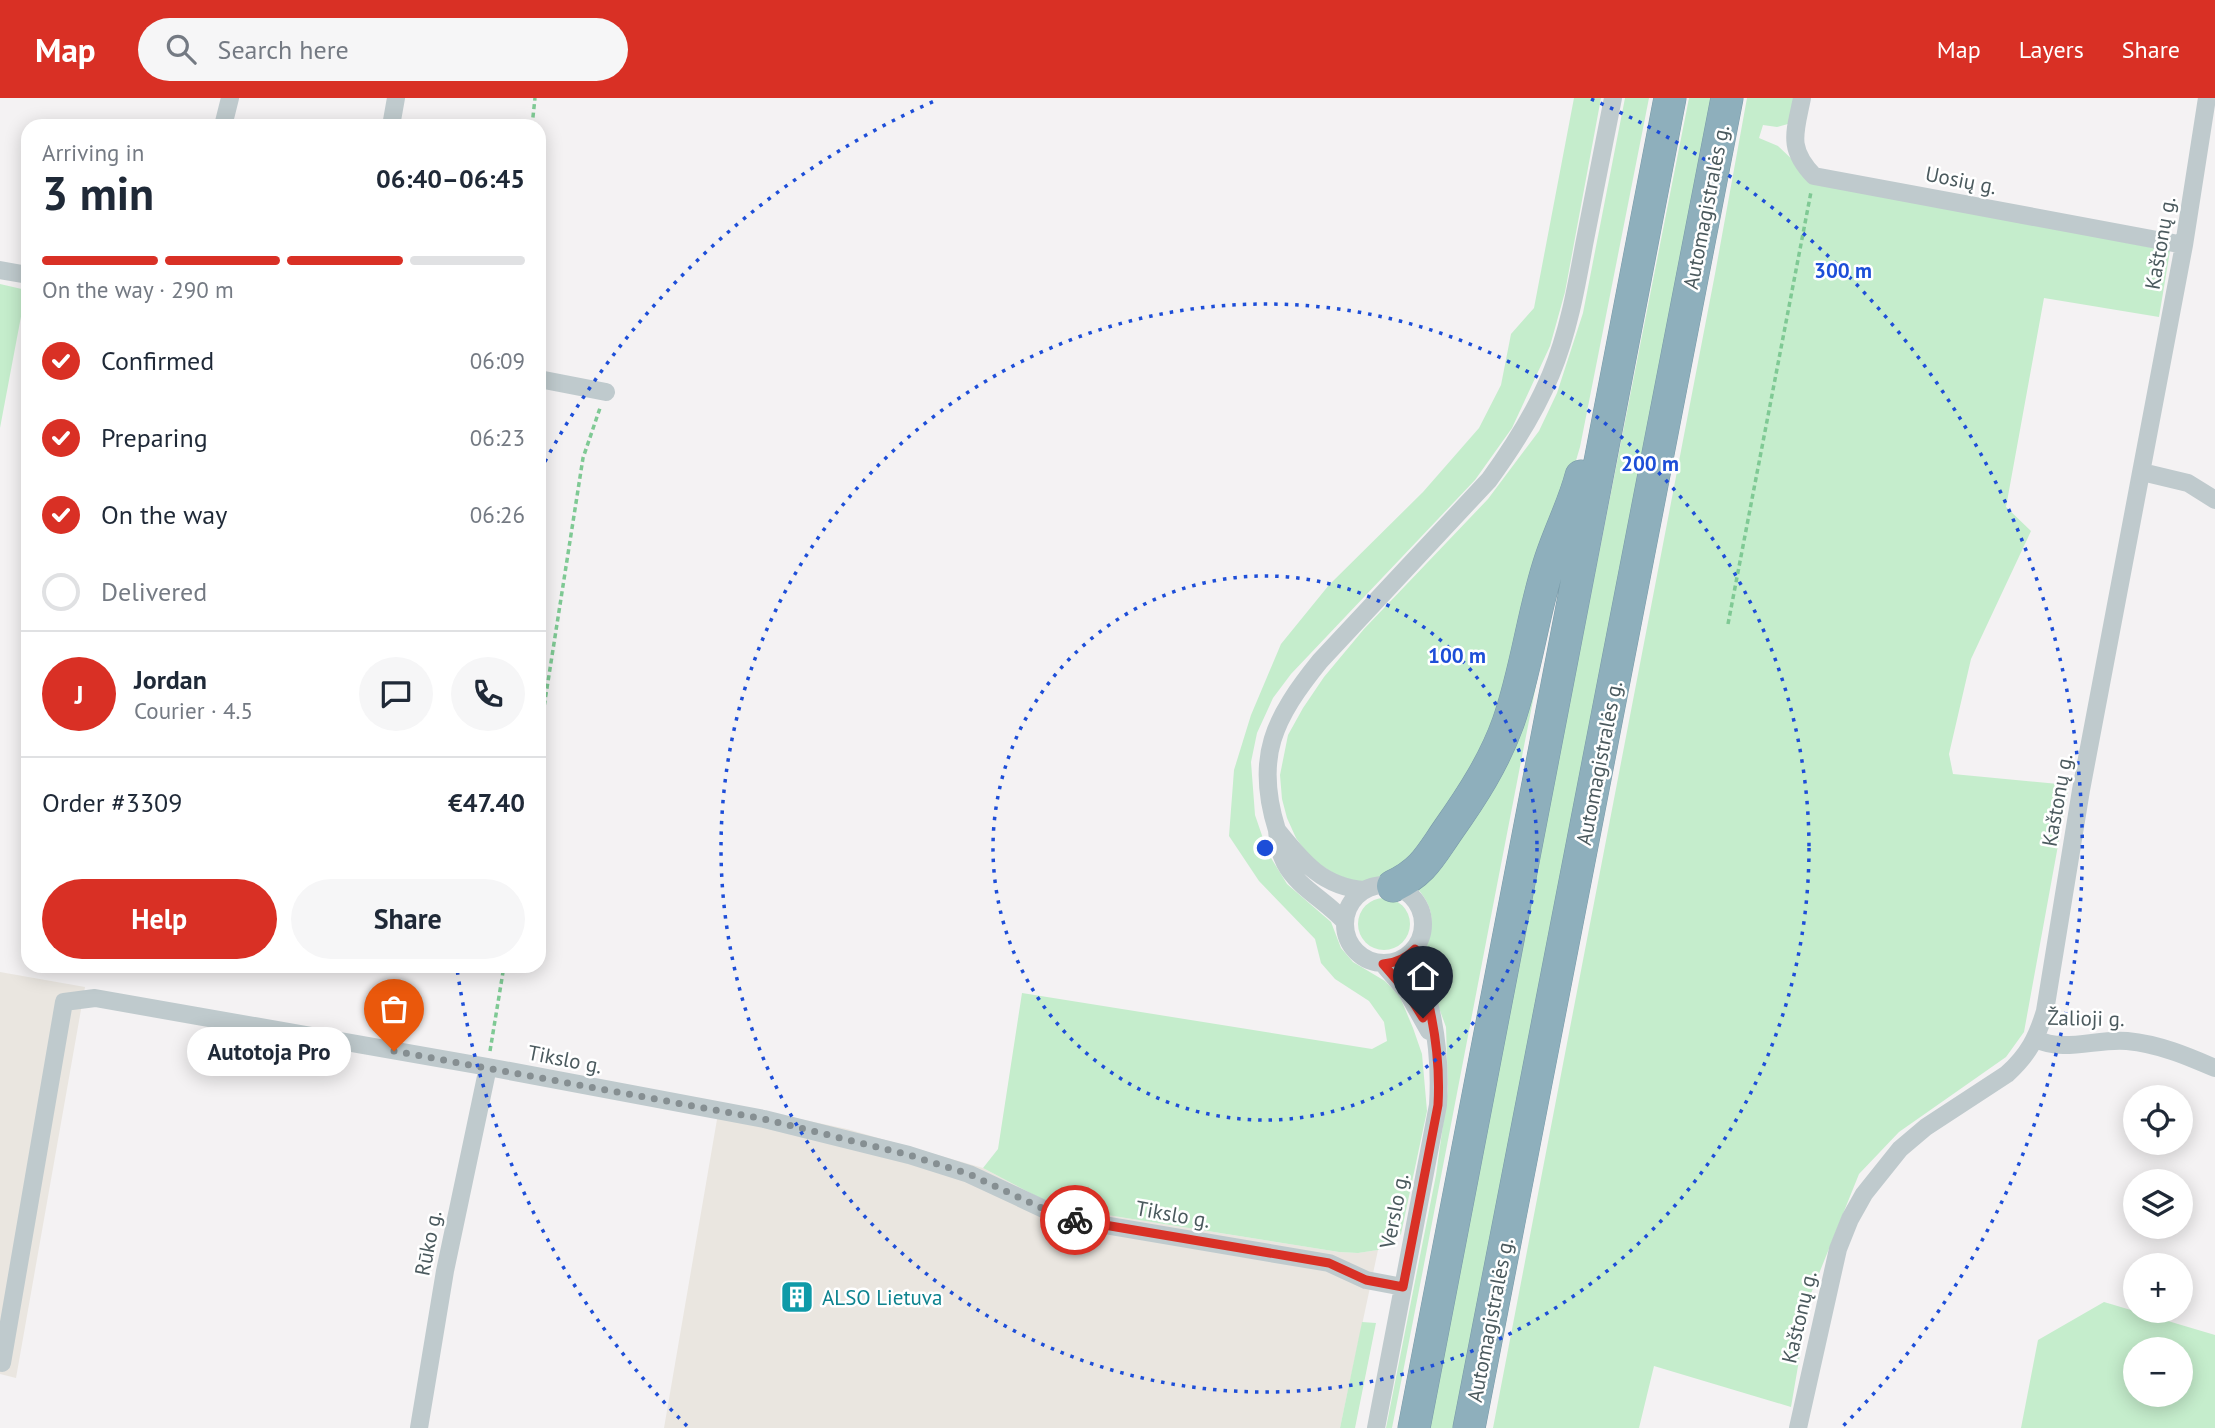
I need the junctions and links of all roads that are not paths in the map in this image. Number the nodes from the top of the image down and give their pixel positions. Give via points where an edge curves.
1 (230, 98) edge
2 (396, 98) edge
3 (1613, 98) edge
4 (1659, 98) edge
5 (1670, 98) edge
6 (1727, 98) edge
7 (1802, 98) edge
8 (2207, 98) edge
9 (225, 119) edge
10 (392, 119) edge
11 (2184, 245) junction
12 (0, 270) edge
13 (21, 274) edge
14 (546, 380) edge
15 (606, 392) road end
16 (2142, 472) junction
17 (2215, 500) edge
18 (1276, 830) junction
19 (1379, 888) junction
20 (1345, 922) junction
21 (1415, 949) junction
22 (1383, 964) junction
23 (2036, 1039) junction
24 (1434, 1044) junction
25 (488, 1067) junction
26 (2215, 1068) edge
27 (1403, 1287) junction
28 (2, 1363) edge
29 (419, 1428) edge
30 (1376, 1428) edge
31 (1414, 1428) edge
32 (1469, 1428) edge
33 (1798, 1428) edge

1 - 9 street
2 - 10 street
3 - 18 street via 1575,293 1551,374 1534,412 1489,480 1320,662 1283,713 1266,767 1266,790
4 - 19 highway via 1595,420 1579,483 1548,565 1508,722 1471,797 1424,866 1411,878
5 - 31 highway
6 - 32 highway, Automagistralės g.
7 - 11 street, Uosių g. via 1794,138 1800,161 1814,176
8 - 11 street, Kaštonų g.
11 - 16 street, Kaštonų g.
12 - 13 street
14 - 15 street
16 - 17 street via 2188,484
16 - 23 street, Kaštonų g. via 2081,790 2045,1011
18 - 19 street via 1315,872 1333,884 1345,889
18 - 20 street via 1285,864
19 - 20 street via 1351,904
19 - 21 street via 1404,890 1420,908 1423,931
20 - 22 street via 1346,934 1359,954
21 - 22 street via 1403,959
21 - 24 street, Verslo g.
22 - 24 street, Verslo g. via 1407,992
23 - 26 street, Žalioji g. via 2054,1045 2128,1041 2178,1052
23 - 33 street, Kaštonų g. via 2007,1074 1900,1149 1864,1194 1838,1249
24 - 27 street, Verslo g. via 1440,1078 1438,1105
25 - 27 street, Tikslo g. via 778,1122 969,1174 1063,1218 1329,1263 1366,1280
25 - 28 street, Tikslo g. via 95,998 64,1002
25 - 29 street, Rūko g. via 445,1271
27 - 30 street, Verslo g.

